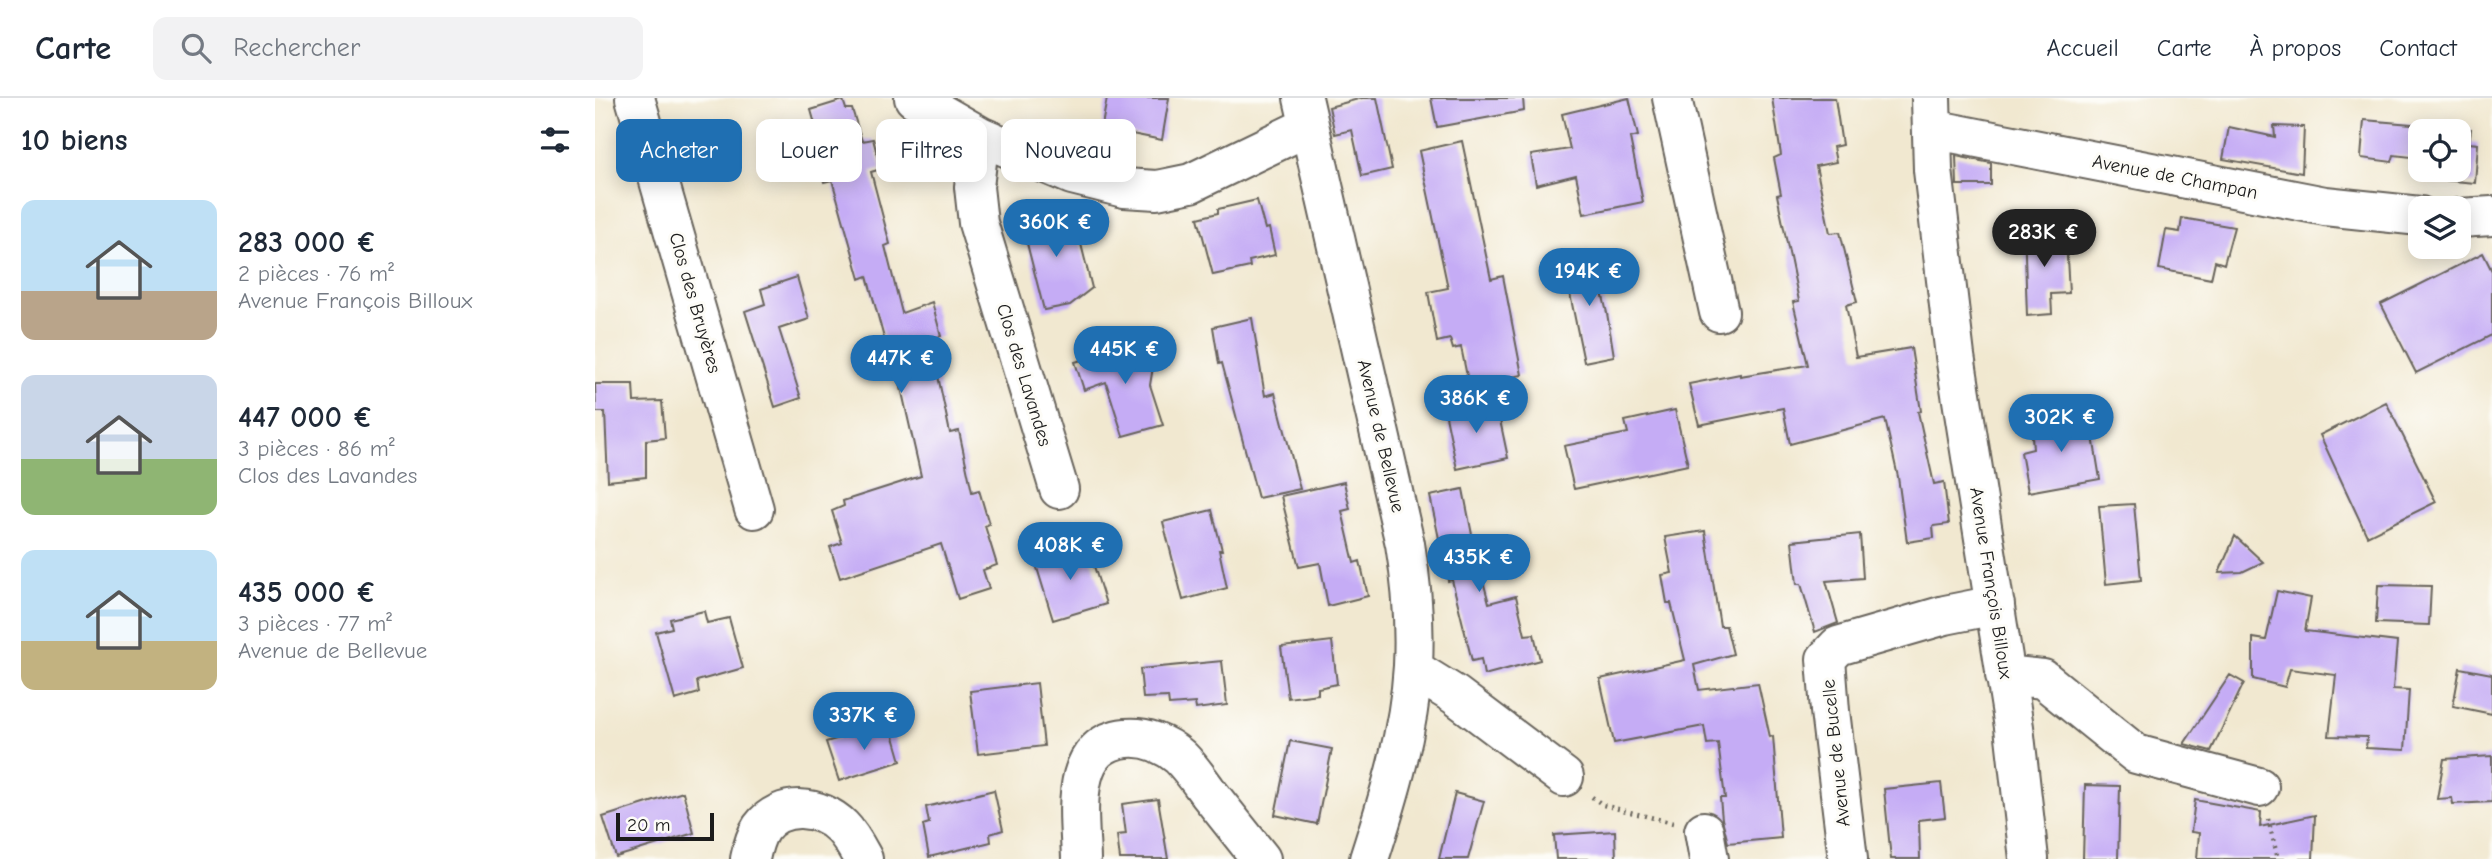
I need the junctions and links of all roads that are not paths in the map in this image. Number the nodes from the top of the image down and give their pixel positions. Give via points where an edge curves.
1 (635, 98) edge
2 (914, 98) edge
3 (1672, 98) edge
4 (1306, 112) edge
5 (1932, 113) edge
6 (950, 119) edge
7 (987, 139) edge
8 (975, 182) edge
9 (2408, 215) edge
10 (2492, 216) edge
11 (2471, 217) edge
12 (1719, 312) dead end
13 (1059, 489) dead end
14 (754, 509) dead end
15 (1995, 606) junction
16 (1413, 669) junction
17 (2005, 675) junction
18 (1564, 777) road end
19 (2259, 787) dead end
20 (750, 859) edge
21 (863, 859) edge
22 (1081, 859) edge
23 (1261, 859) edge
24 (1369, 859) edge
25 (1848, 859) edge
26 (2029, 859) edge

1 - 14 street, Clos des Bruyères
2 - 6 street
3 - 12 street
4 - 7 street via 1191,183 1157,190 1124,188 1072,175
4 - 16 street, Avenue de Bellevue via 1405,544
5 - 9 street, Avenue de Champan via 2325,206
5 - 15 street, Avenue François Billoux via 1935,182 1955,356
8 - 13 street, Clos des Lavandes via 978,223
10 - 11 street
15 - 17 street, Avenue François Billoux
15 - 25 street, Avenue de Bucelle via 1945,615 1838,646 1826,659
16 - 18 street
16 - 24 street, Avenue de Bellevue via 1392,786
17 - 19 street via 2043,678 2136,754
17 - 26 street, Avenue François Billoux
20 - 21 street via 760,829 774,816 792,809 813,809 843,828
22 - 23 street via 1079,789 1087,764 1100,747 1115,739 1137,737 1154,741 1182,759

